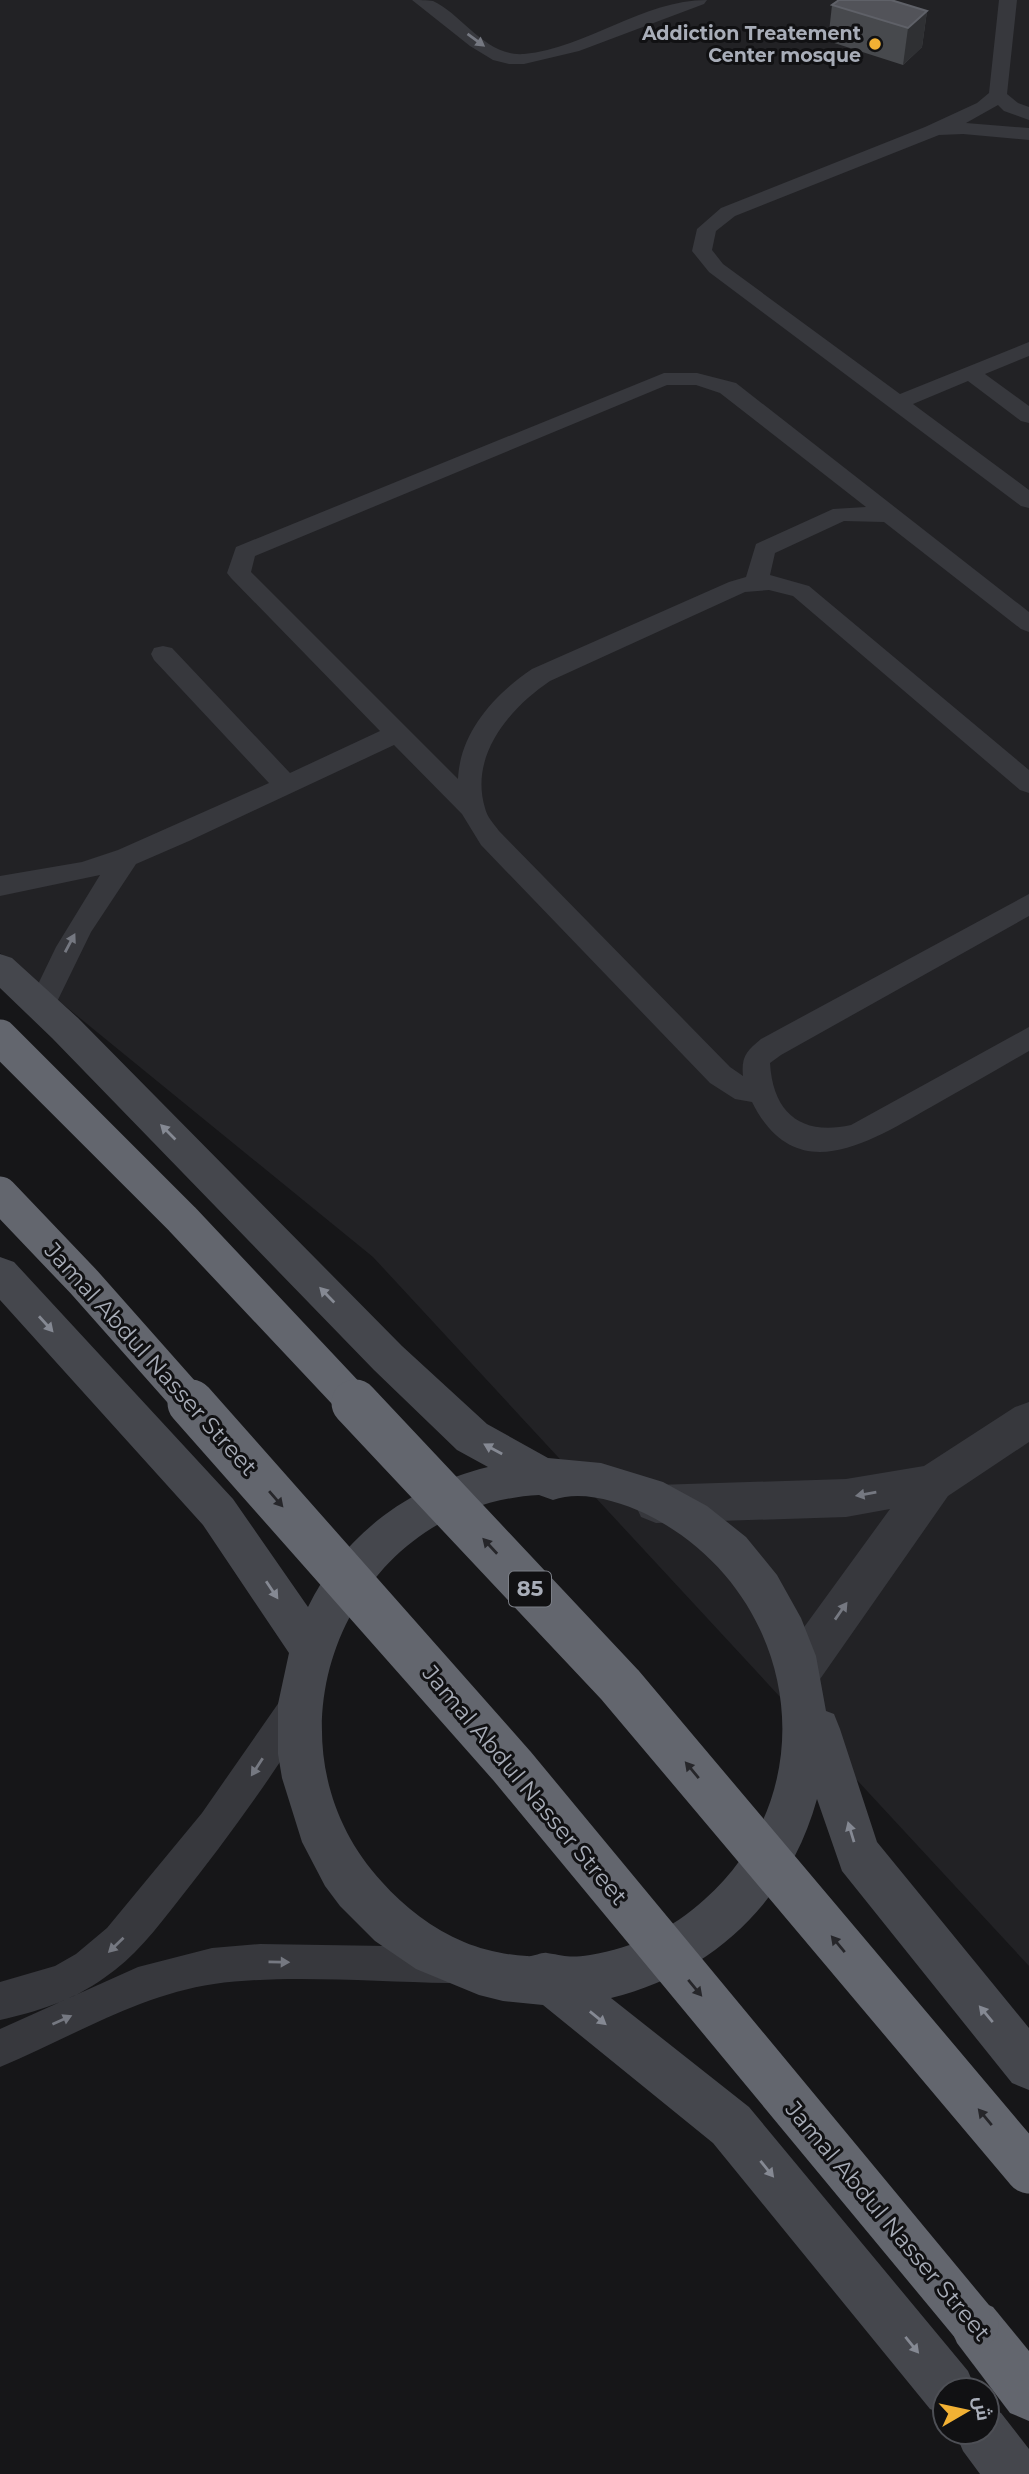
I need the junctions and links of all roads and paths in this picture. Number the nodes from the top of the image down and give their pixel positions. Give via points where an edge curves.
1 (421, 0) edge
2 (698, 0) edge
3 (1008, 0) edge
4 (998, 95) junction
5 (1029, 114) edge
6 (932, 131) junction
7 (1029, 134) edge
8 (1029, 348) edge
9 (970, 373) junction
10 (898, 403) junction
11 (1029, 416) edge
12 (1029, 501) edge
13 (890, 515) junction
14 (757, 580) junction
15 (1029, 624) edge
16 (163, 654) dead end
17 (397, 733) junction
18 (285, 784) junction
19 (1029, 784) edge
20 (472, 809) junction
21 (127, 858) junction
22 (0, 886) edge
23 (1029, 904) edge
24 (0, 967) edge
25 (41, 1005) junction
26 (0, 1037) edge
27 (1029, 1038) edge
28 (758, 1091) junction
29 (0, 1194) edge
30 (0, 1273) edge
31 (1029, 1420) edge
32 (553, 1482) junction
33 (933, 1483) junction
34 (656, 1504) junction
35 (308, 1643) junction
36 (806, 1684) junction
37 (294, 1710) junction
38 (480, 1966) junction
39 (545, 1976) junction
40 (0, 2001) edge
41 (0, 2048) edge
42 (1029, 2066) edge
43 (1029, 2169) edge
44 (937, 2376) edge
45 (1029, 2394) edge
46 (993, 2446) edge
47 (1014, 2474) edge

1 -> 2 lane via 495,54 512,60 544,56
3 - 4 lane
4 - 5 lane
4 - 6 lane via 984,107
6 - 7 lane via 963,128
6 - 10 lane via 728,212 707,229 702,251 716,268
8 - 9 lane
9 - 10 lane
9 - 11 lane
10 - 12 lane
13 - 14 lane via 842,514 764,550
13 - 15 lane
13 - 17 lane via 728,388 697,379 664,379 244,552 239,573
14 - 19 lane via 801,591
14 - 20 lane via 553,669 518,689 479,744 470,770
16 - 18 lane
17 - 18 lane
17 - 20 lane
18 - 21 lane
20 - 28 lane via 490,838 720,1075 745,1091
21 - 22 lane
25 -> 21 lane via 85,915
23 - 28 lane via 771,1047 756,1059
24 - 25 main road
32 -> 25 main road via 472,1437 388,1358
43 -> 26 highway, 85, bridge via 620,1685 182,1219
27 - 28 lane via 858,1135 835,1140 809,1139 785,1127
29 -> 45 highway, Jamal Abdul Nasser Street, bridge via 83,1281 512,1766
30 -> 35 main road via 218,1512
31 - 33 street
32 - 34 main road via 606,1488
32 - 35 main road via 490,1489 432,1509 404,1525 344,1580
33 -> 34 street via 846,1498
36 -> 33 street
34 - 36 main road via 685,1518 736,1557 776,1608
35 - 37 main road
36 - 39 main road via 810,1756 800,1802 788,1834 747,1894 690,1940 656,1957 583,1975
42 -> 36 main road via 858,1855
37 - 38 main road via 293,1739 304,1798 319,1835 347,1879 419,1941
37 -> 40 lane via 207,1838 112,1949 53,1986
38 - 39 main road
41 -> 38 lane via 138,1986 212,1966 260,1962
39 -> 44 main road via 731,2125
46 - 47 main road

